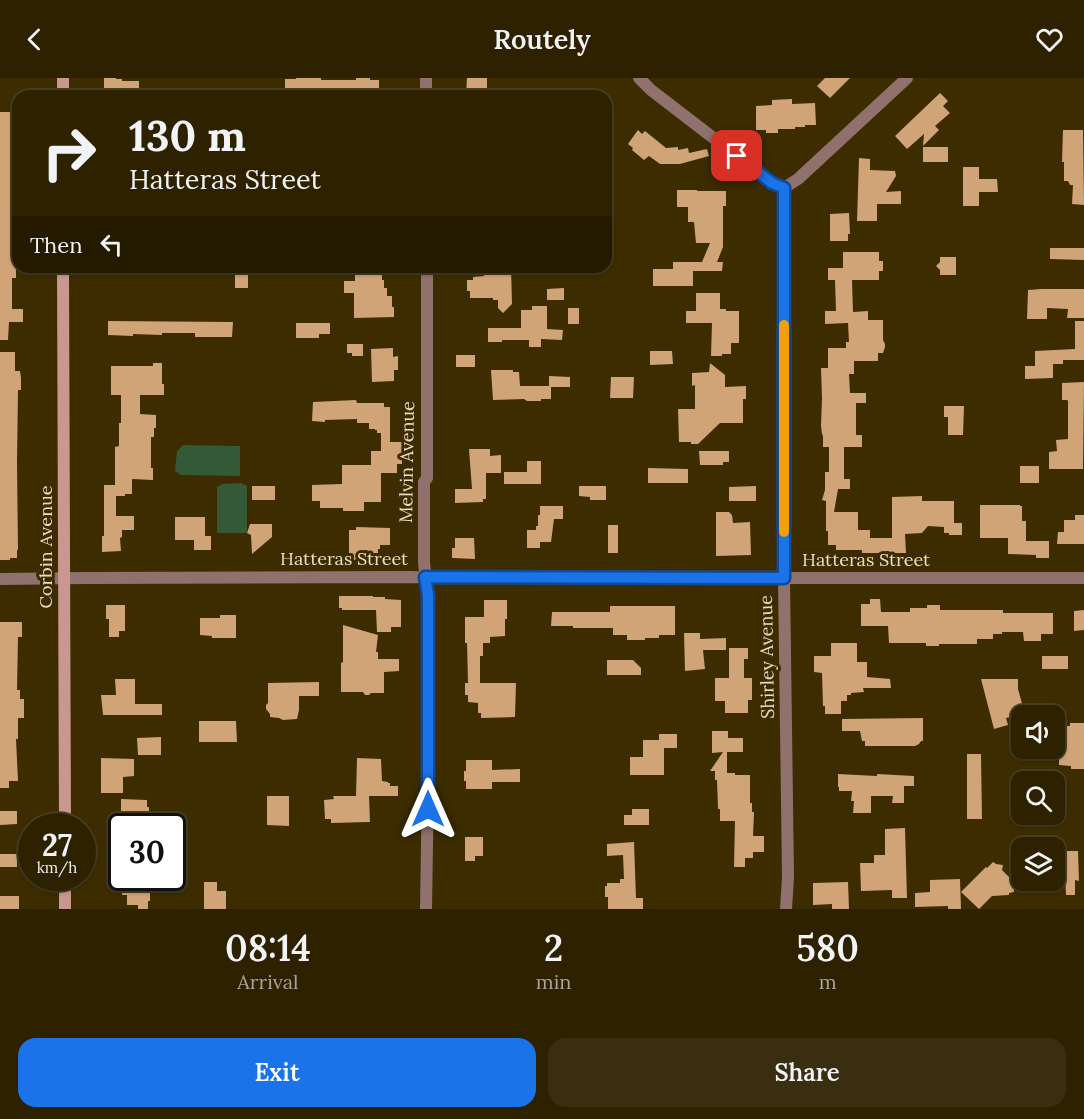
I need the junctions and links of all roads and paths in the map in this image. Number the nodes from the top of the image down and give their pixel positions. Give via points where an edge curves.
1 (639, 78) edge
2 (906, 78) edge
3 (784, 188) junction
4 (63, 273) edge
5 (427, 273) edge
6 (425, 577) junction
7 (64, 578) junction
8 (784, 578) junction
9 (1084, 578) edge
10 (0, 579) edge
11 (65, 813) edge
12 (65, 891) edge
13 (65, 909) edge
14 (426, 909) edge
15 (786, 909) edge

1 - 3 street via 772,183
2 - 3 street
3 - 8 street, Shirley Avenue
4 - 7 main road, Corbin Avenue
5 - 6 street, Melvin Avenue
6 - 7 street, Hatteras Street
6 - 8 street, Hatteras Street
6 - 14 street, Melvin Avenue via 429,706
7 - 10 street, Hatteras Street
7 - 11 main road, Corbin Avenue
8 - 9 street, Hatteras Street
8 - 15 street, Shirley Avenue
12 - 13 main road

